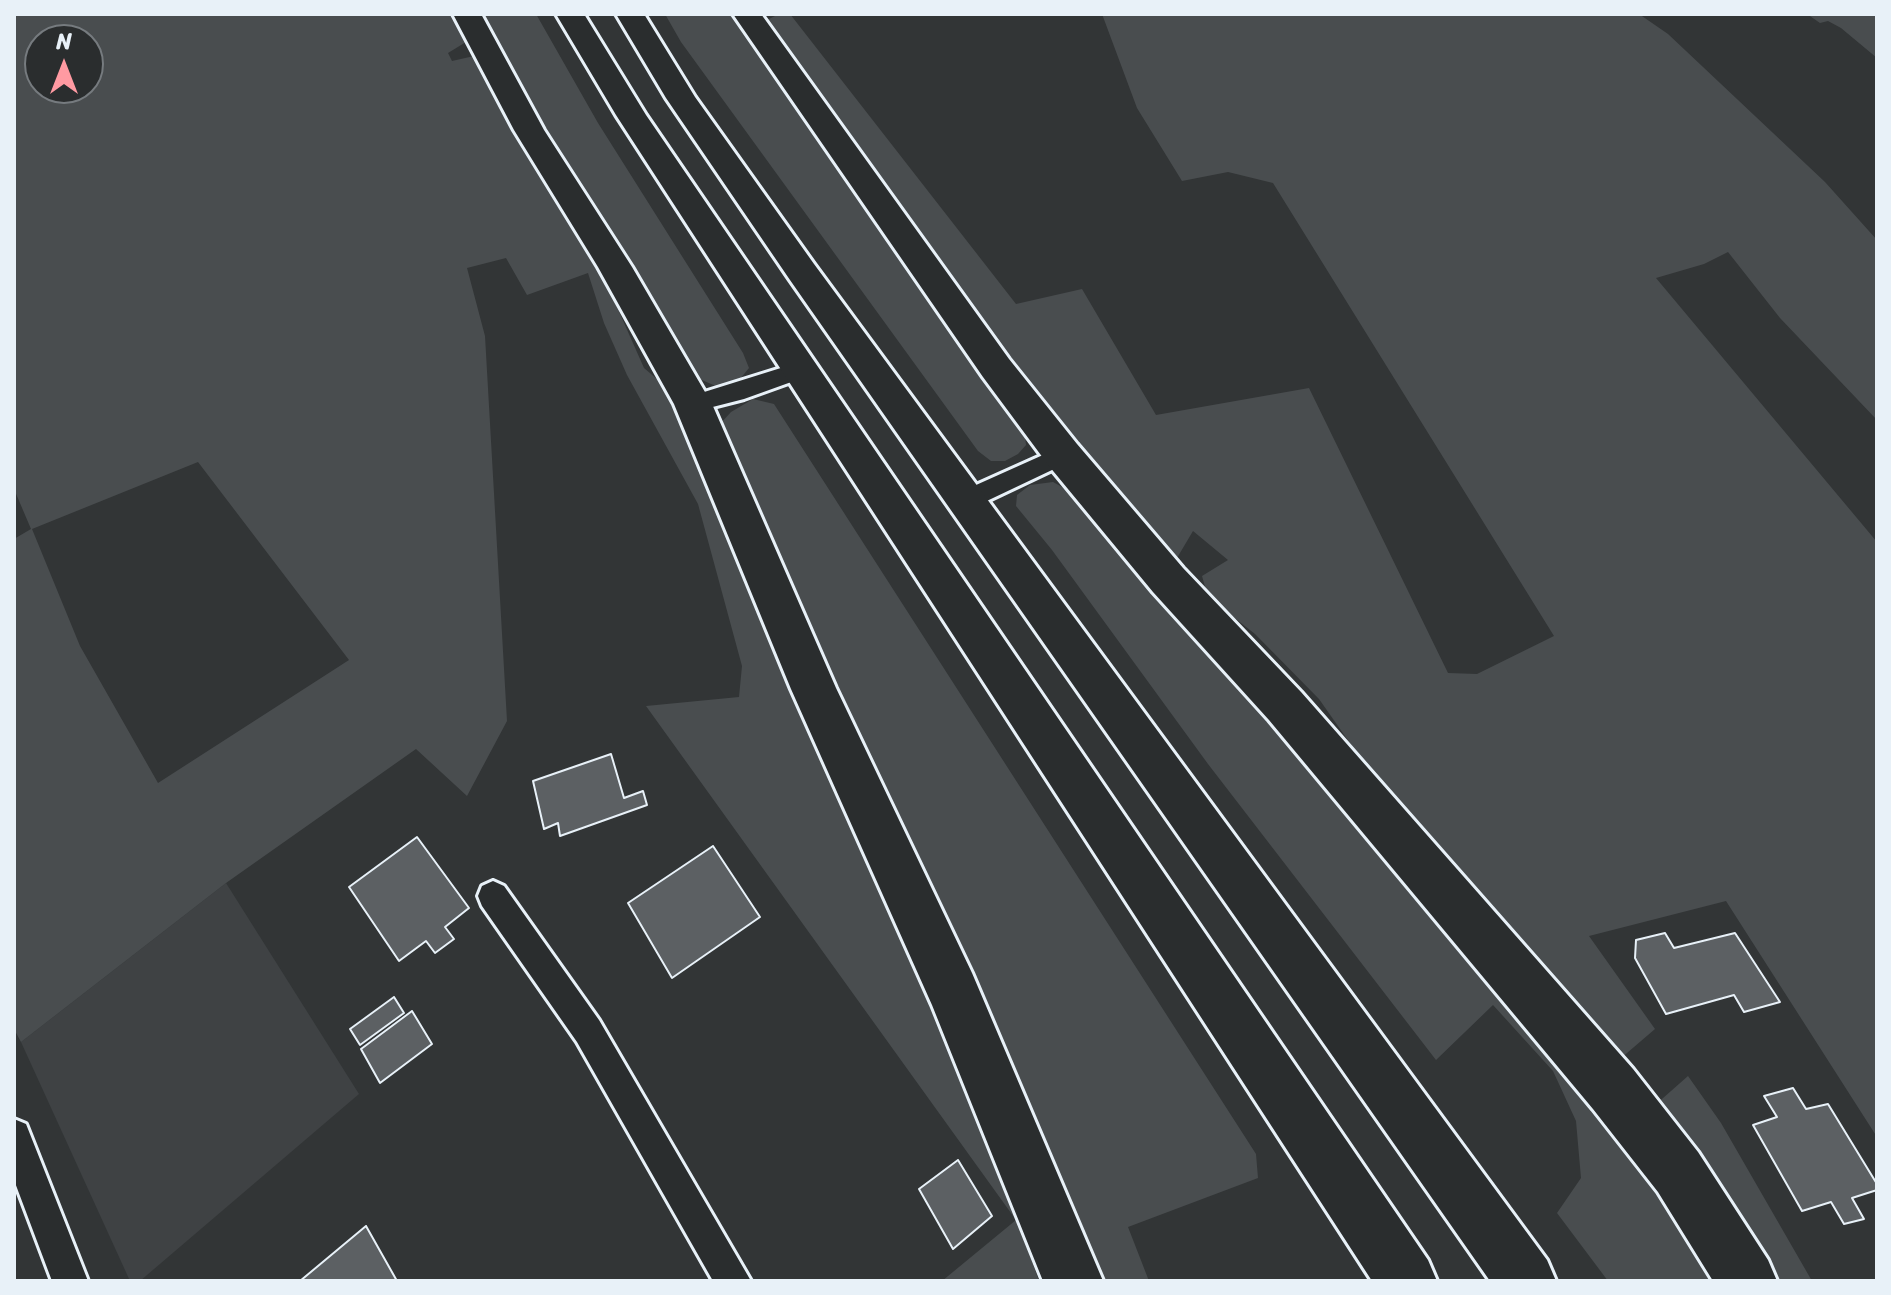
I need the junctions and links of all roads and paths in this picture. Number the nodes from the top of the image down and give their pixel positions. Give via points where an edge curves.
1 (467, 14) edge
2 (570, 14) edge
3 (630, 14) edge
4 (747, 14) edge
5 (800, 370) junction
6 (693, 404) junction
7 (1063, 455) junction
8 (964, 501) junction
9 (493, 896) dead end
10 (14, 1136) edge
11 (1405, 1278) edge
12 (70, 1281) edge
13 (733, 1281) edge
14 (1073, 1281) edge
15 (1526, 1281) edge
16 (1747, 1281) edge

1 - 6 main road via 529,130
2 - 5 main road
3 - 8 main road via 681,98
4 - 7 main road
5 - 6 lane
5 - 11 main road
6 - 14 main road via 814,689 953,992
7 - 8 lane
7 - 16 main road via 1603,1078 1678,1172
8 - 15 main road
9 - 13 lane via 588,1031
10 - 12 lane

